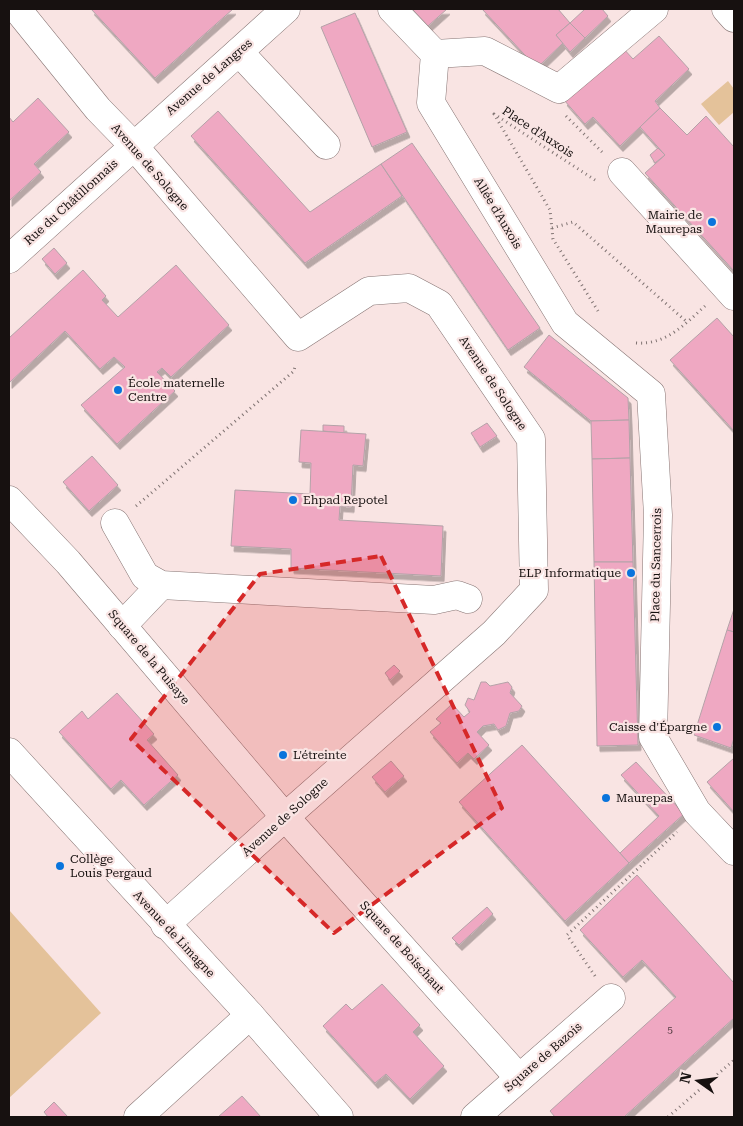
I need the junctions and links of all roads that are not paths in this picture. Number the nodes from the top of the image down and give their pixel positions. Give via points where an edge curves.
1 (17, 9) edge
2 (286, 9) edge
3 (392, 9) edge
4 (654, 9) edge
5 (726, 9) edge
6 (734, 18) edge
7 (238, 52) junction
8 (435, 54) junction
9 (326, 145) dead end
10 (132, 146) junction
11 (627, 178) road end
12 (9, 258) edge
13 (730, 291) edge
14 (651, 394) joint
15 (9, 500) edge
16 (115, 523) road end
17 (162, 585) junction
18 (468, 598) dead end
19 (122, 626) junction
20 (9, 752) edge
21 (285, 817) junction
22 (734, 851) edge
23 (165, 925) junction
24 (611, 998) road end
25 (250, 1015) junction
26 (519, 1078) junction
27 (138, 1117) edge
28 (339, 1117) edge
29 (475, 1117) edge

1 - 10 street, Avenue de Sologne
2 - 7 street, Avenue de Langres
3 - 8 street
4 - 8 street via 559,89 485,51
5 - 6 street
7 - 9 street
7 - 10 street, Avenue de Langres
8 - 14 street, Allée d'Auxois via 432,103 565,322
10 - 12 street, Rue du Châtillonnais
10 - 21 street, Avenue de Sologne via 298,337 369,291 409,288 440,304 531,439 534,590 494,633
11 - 13 street
14 - 22 street, Place du Sancerrois via 658,515 654,737 697,812
15 - 19 street, Square de la Puisaye via 68,562
16 - 17 street via 145,576
17 - 18 street via 434,600 457,595
17 - 19 street
19 - 21 street, Square de la Puisaye
20 - 23 street, Avenue de Limagne
21 - 23 street, Avenue de Sologne
21 - 26 street, Square de Boischaut
23 - 25 street, Avenue de Limagne
24 - 26 street, Square de Bazois
25 - 27 street
25 - 28 street, Avenue de Limagne
26 - 29 street, Square de Bazois

